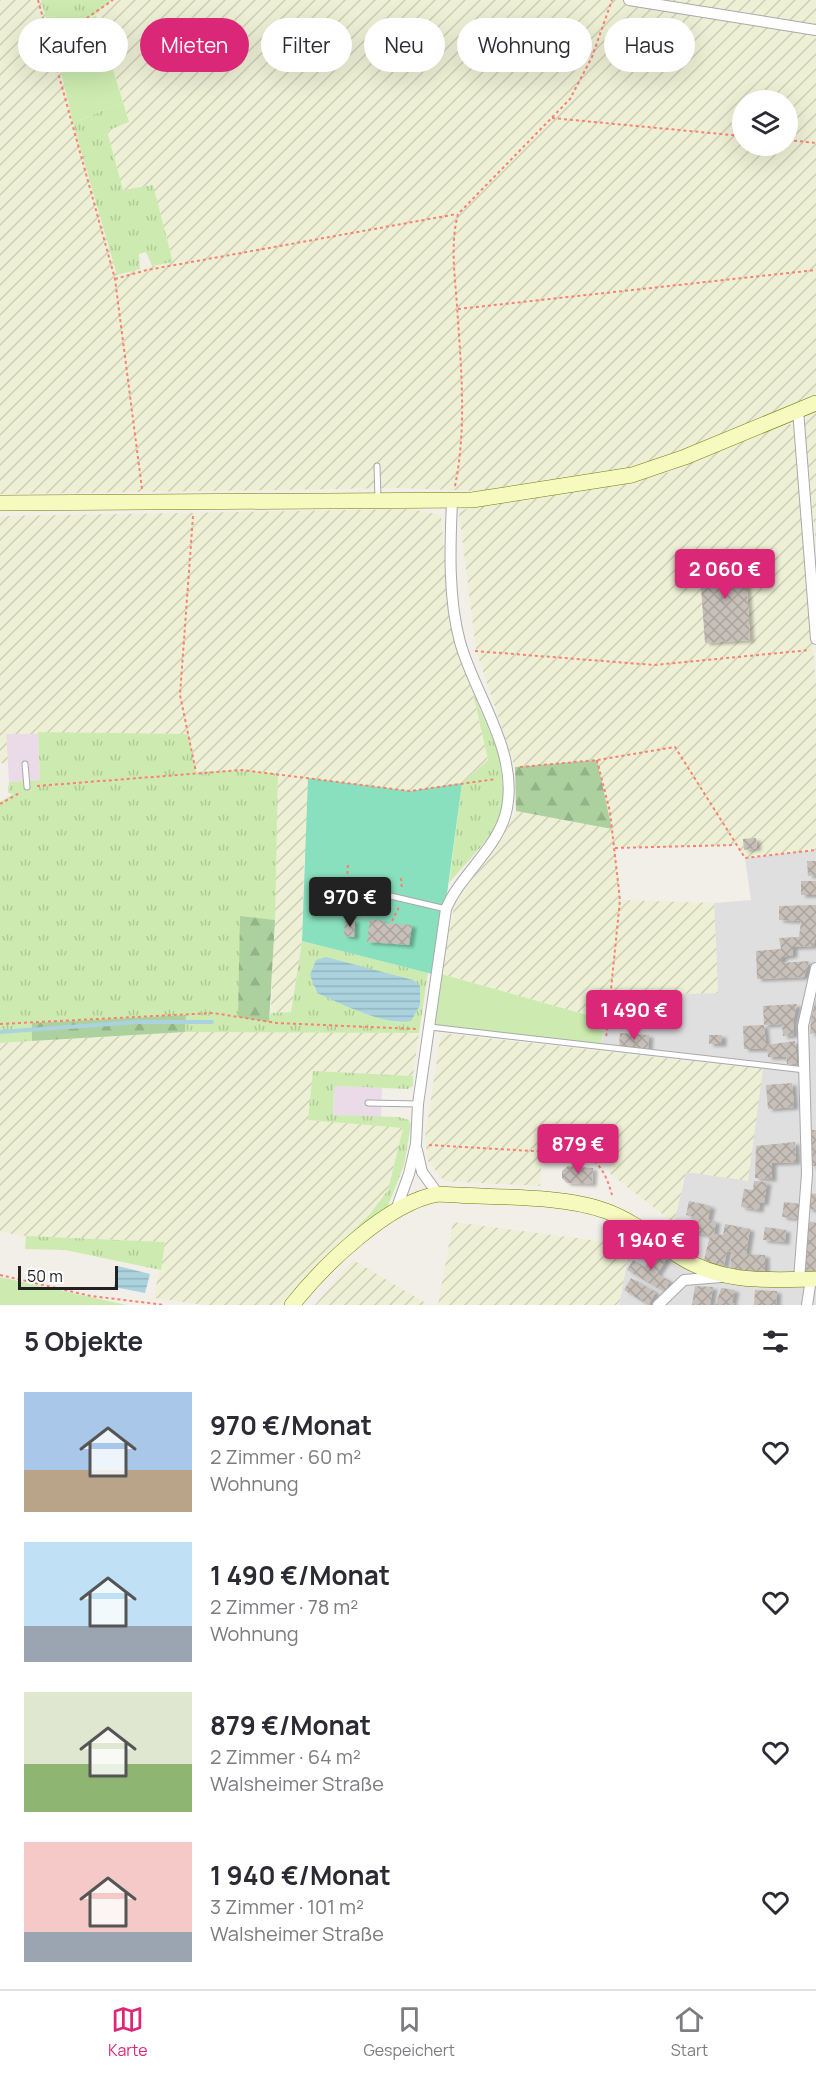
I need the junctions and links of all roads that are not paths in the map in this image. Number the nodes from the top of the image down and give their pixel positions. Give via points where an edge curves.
1 (629, 0) edge
2 (816, 30) edge
3 (816, 404) edge
4 (798, 410) junction
5 (376, 466) dead end
6 (378, 499) junction
7 (452, 501) junction
8 (0, 502) edge
9 (816, 639) edge
10 (25, 764) dead end
11 (27, 787) road end
12 (382, 894) road end
13 (446, 909) junction
14 (816, 968) edge
15 (428, 1028) junction
16 (806, 1071) junction
17 (368, 1103) dead end
18 (418, 1104) junction
19 (416, 1144) junction
20 (438, 1194) junction
21 (396, 1210) junction
22 (725, 1276) junction
23 (809, 1280) edge
24 (292, 1305) edge
25 (658, 1305) edge
26 (807, 1305) edge

1 - 2 street
3 - 4 street
4 - 7 street via 632,475
4 - 9 street
5 - 6 lane
6 - 7 street
6 - 8 street
7 - 13 street via 454,608 464,653 508,773 507,809 497,835 451,896
10 - 11 lane
12 - 13 lane
13 - 15 street
14 - 16 street via 803,1026
15 - 16 lane
15 - 18 street
16 - 23 street
17 - 18 lane
18 - 19 street
19 - 20 street via 422,1172
19 - 21 street
20 - 21 street via 420,1197
20 - 22 street via 578,1204 604,1210 627,1220 688,1262
21 - 24 street via 346,1250
22 - 23 street via 756,1281
22 - 25 street via 684,1280
23 - 26 street

